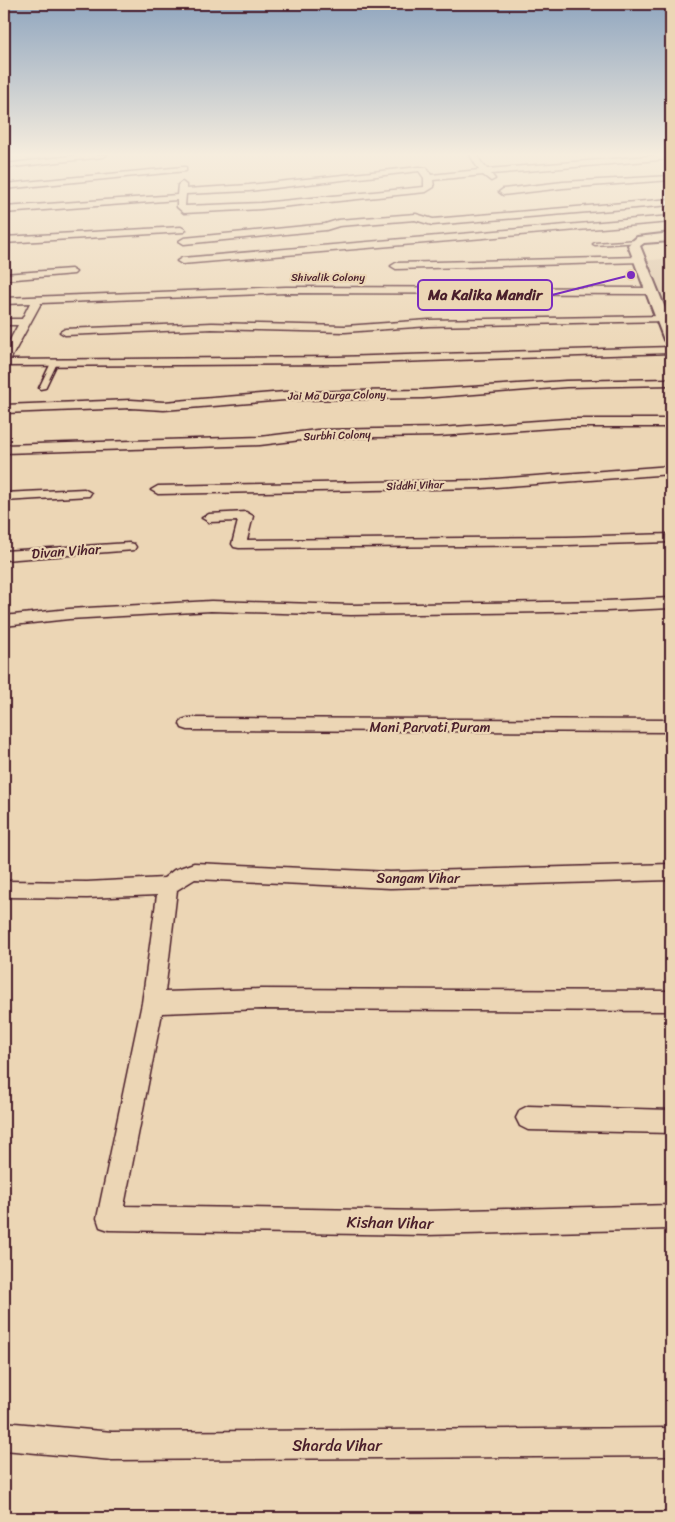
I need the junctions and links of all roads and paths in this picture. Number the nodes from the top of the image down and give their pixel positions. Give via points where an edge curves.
1 (329, 226) edge
2 (596, 226) edge
3 (181, 230) dead end
4 (671, 237) edge
5 (4, 240) edge
6 (184, 241) dead end
7 (638, 241) junction
8 (595, 244) dead end
9 (639, 260) junction
10 (182, 261) dead end
11 (396, 266) dead end
12 (71, 272) dead end
13 (4, 277) edge
14 (599, 277) dead end
15 (603, 290) junction
16 (652, 291) junction
17 (36, 300) junction
18 (4, 301) edge
19 (665, 315) edge
20 (4, 322) edge
21 (25, 322) junction
22 (65, 332) dead end
23 (671, 340) edge
24 (671, 350) edge
25 (4, 362) edge
26 (54, 363) junction
27 (671, 382) edge
28 (42, 388) dead end
29 (4, 409) edge
30 (671, 423) edge
31 (4, 449) edge
32 (671, 470) edge
33 (158, 490) dead end
34 (84, 493) dead end
35 (4, 497) edge
36 (209, 518) dead end
37 (671, 538) edge
38 (129, 547) dead end
39 (4, 556) edge
40 (671, 603) edge
41 (4, 622) edge
42 (188, 724) dead end
43 (671, 726) edge
44 (671, 872) edge
45 (168, 886) junction
46 (4, 890) edge
47 (671, 1001) edge
48 (153, 1003) junction
49 (528, 1118) dead end
50 (671, 1122) edge
51 (671, 1217) edge
52 (4, 1436) edge
53 (671, 1442) edge

1 - 6 street
2 - 10 street
3 - 5 street
4 - 7 street
7 - 8 lane
7 - 9 street via 634,246
9 - 11 street
9 - 16 street
12 - 13 street
14 - 15 street
15 - 16 street, Shivalik Colony
15 - 17 street, Shivalik Colony via 286,290
16 - 19 street
17 - 18 street, Shivalik Colony
17 - 21 street
19 - 22 street via 345,329 212,326
19 - 23 street
20 - 21 street
21 - 25 street
24 - 26 street via 134,364
25 - 26 street
26 - 28 lane
27 - 29 street, Jai Ma Durga Colony via 566,384 422,394 285,396 164,406 131,404
30 - 31 street, Surbhi Colony via 566,423 445,432 316,434 260,441
32 - 33 street, Siddhi Vihar via 482,484
34 - 35 street
36 - 37 street via 246,516 239,544
38 - 39 street, Divan Vihar
40 - 41 street via 351,610 212,606 69,614
42 - 43 street, Mani Parvati Puram
44 - 45 street, Sangam Vihar via 390,880 194,871
45 - 46 street
45 - 48 street
47 - 48 street via 261,998
48 - 51 street, Kishan Vihar via 109,1218 426,1223
49 - 50 street
52 - 53 street, Sharda Vihar via 112,1446

